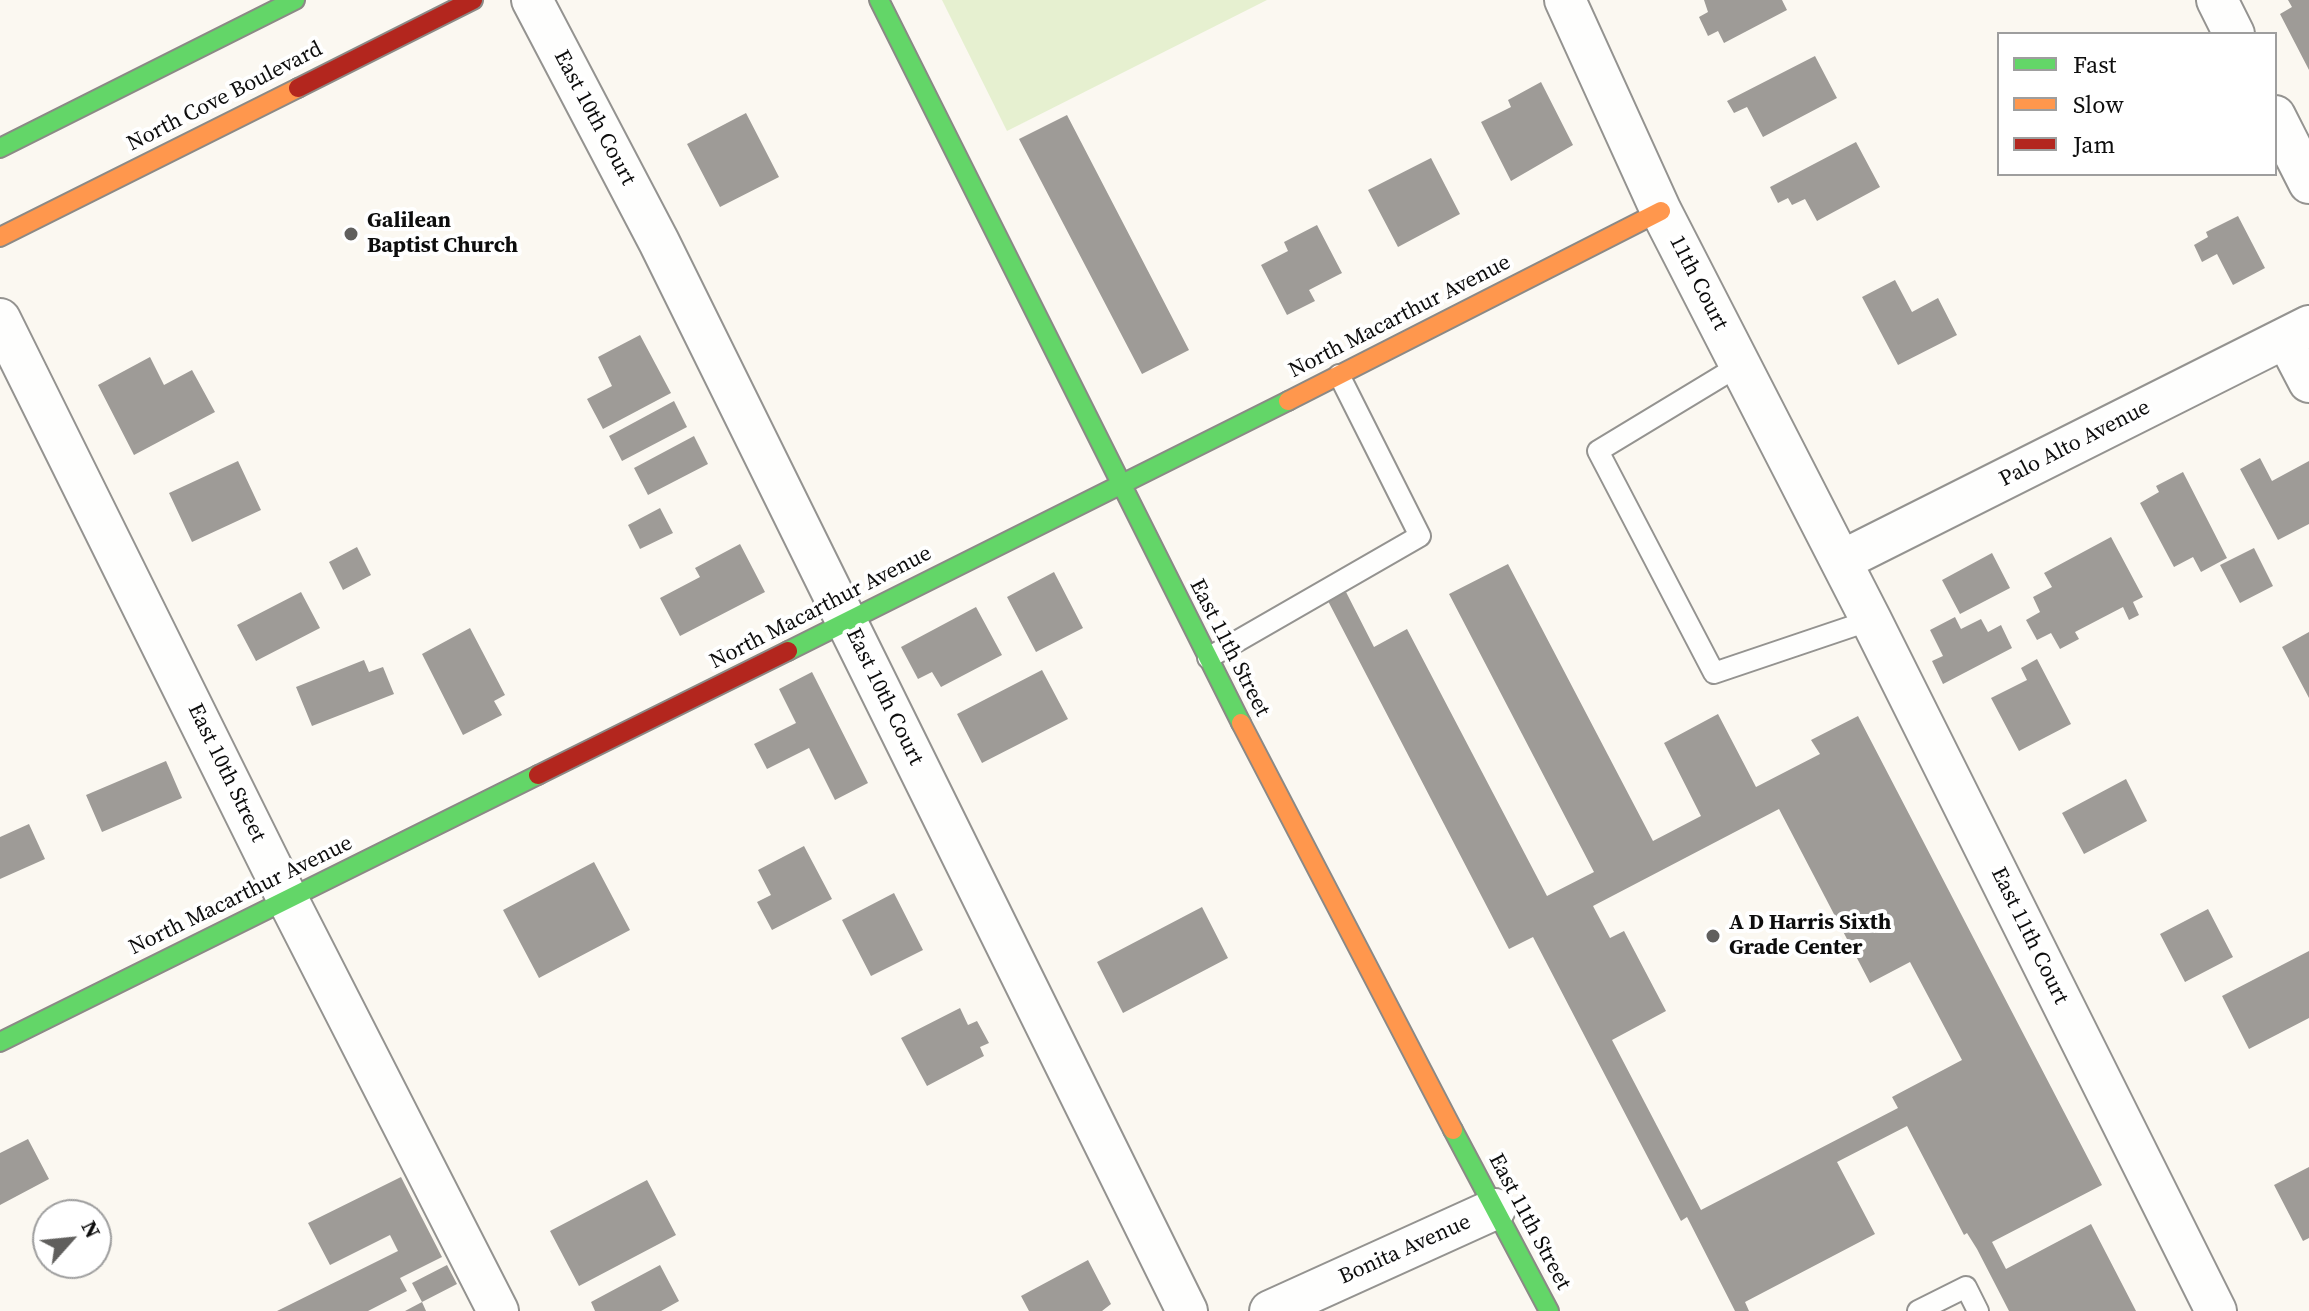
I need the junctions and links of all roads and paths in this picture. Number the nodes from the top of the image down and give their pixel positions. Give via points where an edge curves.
1 (295, 0) edge
2 (473, 0) edge
3 (532, 0) edge
4 (879, 0) edge
5 (1565, 0) edge
6 (2217, 0) edge
7 (2233, 32) edge
8 (2277, 120) edge
9 (0, 148) edge
10 (2309, 183) edge
11 (1661, 211) junction
12 (0, 237) edge
13 (0, 319) edge
14 (2298, 332) edge
15 (1740, 365) junction
16 (1339, 375) junction
17 (2309, 382) edge
18 (1121, 485) junction
19 (1841, 561) junction
20 (1871, 620) junction
21 (847, 622) junction
22 (1208, 658) junction
23 (288, 900) junction
24 (0, 1042) edge
25 (1495, 1209) junction
26 (498, 1311) edge
27 (1187, 1311) edge
28 (1270, 1311) edge
29 (1549, 1311) edge
30 (1918, 1311) edge
31 (1978, 1311) edge
32 (2216, 1311) edge

1 - 9 main road
2 - 12 main road, North Cove Boulevard
3 - 21 street, East 10th Court
4 - 18 main road, East 11th Street
5 - 11 street, 11th Court
6 - 7 street
8 - 10 street
11 - 15 street, 11th Court
11 - 16 main road, North Macarthur Avenue
13 - 23 street, East 10th Street
14 - 17 street
14 - 19 street, Palo Alto Avenue
15 - 19 street, 11th Court
15 - 20 lane via 1598,451 1714,673
16 - 18 main road, North Macarthur Avenue
16 - 22 lane via 1420,536
18 - 21 main road, North Macarthur Avenue
18 - 22 main road, East 11th Street
19 - 20 street, East 11th Court
20 - 32 street, East 11th Court
21 - 23 main road, North Macarthur Avenue
21 - 27 street, East 10th Court
22 - 25 main road, East 11th Street
23 - 24 main road, North Macarthur Avenue
23 - 26 street, East 10th Street
25 - 28 street, Bonita Avenue
25 - 29 main road, East 11th Street
30 - 31 lane via 1966,1287

